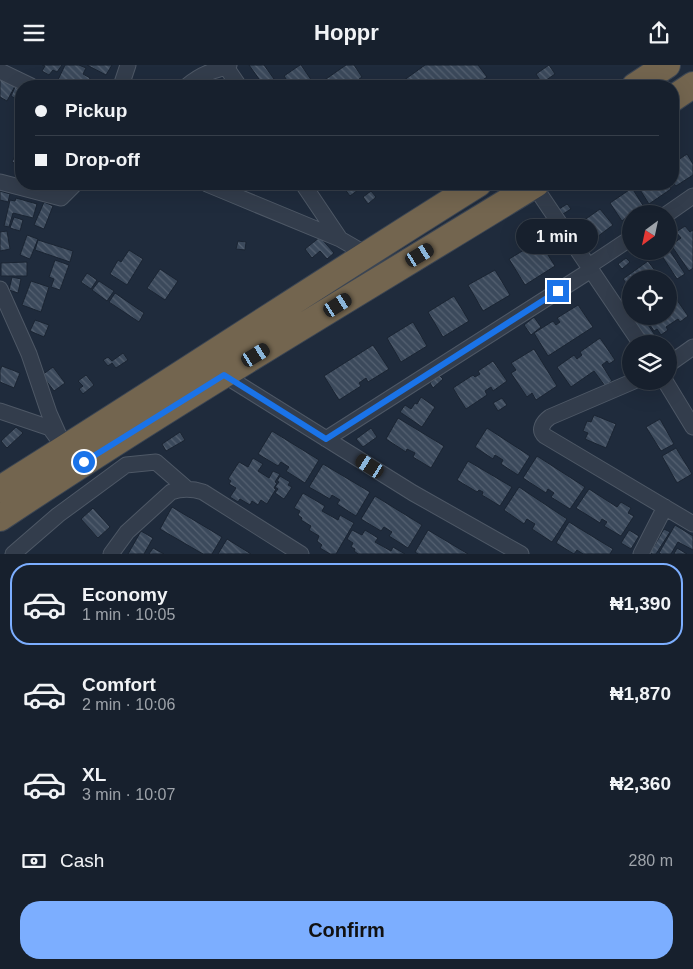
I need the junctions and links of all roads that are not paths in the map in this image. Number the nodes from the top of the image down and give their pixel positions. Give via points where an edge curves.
1 (128, 65) edge
2 (667, 65) edge
3 (228, 66) edge
4 (0, 71) edge
5 (19, 80) edge
6 (123, 80) edge
7 (195, 80) edge
8 (236, 80) edge
9 (644, 80) edge
10 (693, 85) edge
11 (679, 94) edge
12 (0, 182) edge
13 (15, 186) edge
14 (33, 190) edge
15 (69, 190) edge
16 (222, 190) edge
17 (307, 190) edge
18 (468, 190) edge
19 (525, 190) edge
20 (539, 190) edge
21 (693, 196) edge
22 (678, 206) edge
23 (340, 239) junction
24 (622, 245) edge
25 (366, 254) junction
26 (590, 268) junction
27 (0, 289) edge
28 (635, 335) edge
29 (693, 347) edge
30 (677, 358) edge
31 (224, 375) junction
32 (622, 386) edge
33 (670, 390) edge
34 (0, 411) edge
35 (693, 427) edge
36 (326, 439) junction
37 (65, 449) junction
38 (186, 488) junction
39 (0, 489) edge
40 (665, 507) junction
41 (0, 518) edge
42 (693, 525) edge
43 (13, 554) edge
44 (111, 554) edge
45 (301, 554) edge
46 (521, 554) edge
47 (641, 554) edge

1 - 6 street
2 - 9 highway
3 - 7 street
3 - 8 street
4 - 5 street
10 - 11 highway
12 - 13 street
14 - 15 street via 61,197
16 - 23 street
17 - 23 street
18 - 25 highway
19 - 31 highway
20 - 26 street
21 - 22 street
23 - 25 street
24 - 26 street
25 - 37 highway
26 - 28 street
26 - 36 street
27 - 37 street
29 - 30 street
31 - 36 street
31 - 41 highway
32 - 40 street via 550,417 543,425 542,433
33 - 35 street
34 - 37 street via 50,428
36 - 46 street
37 - 39 highway
38 - 43 street via 156,462 126,465 58,515
38 - 44 street via 171,492 127,532
38 - 45 street via 203,491
40 - 42 street
40 - 47 street

